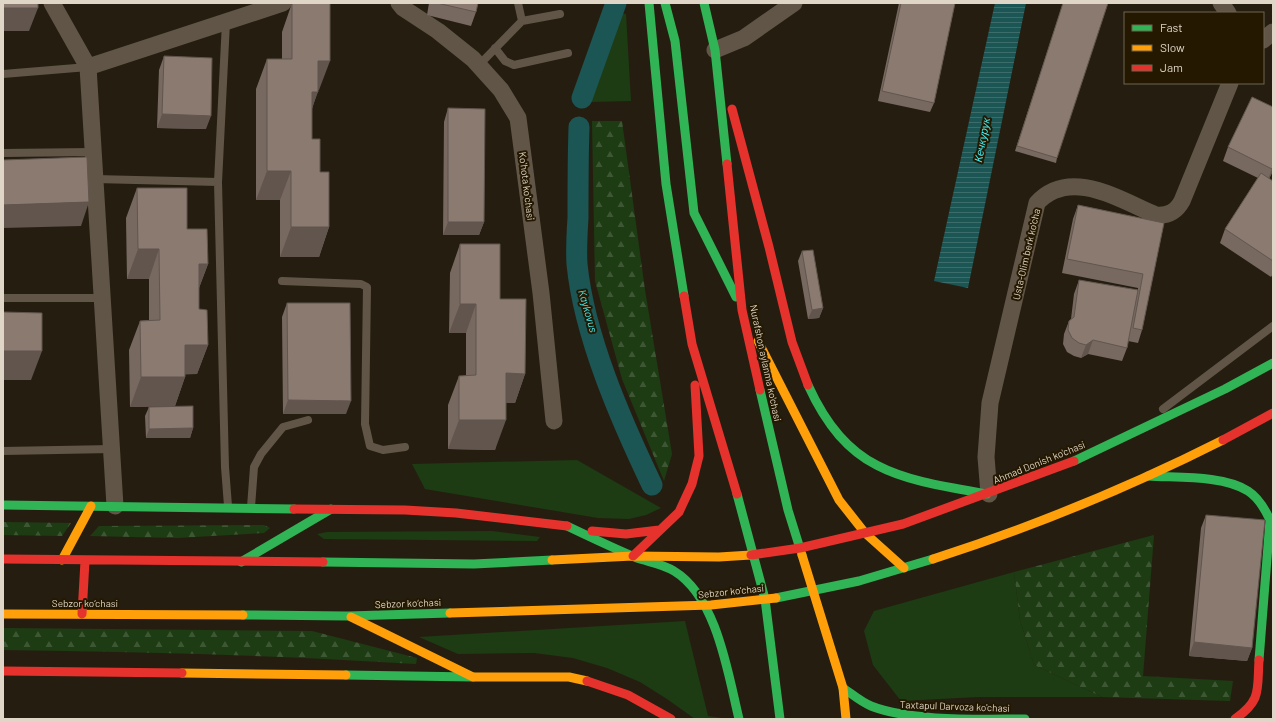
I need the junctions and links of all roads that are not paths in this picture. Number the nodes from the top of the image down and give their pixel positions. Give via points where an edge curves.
1 (52, 3) edge
2 (283, 3) edge
3 (399, 3) edge
4 (518, 3) edge
5 (649, 3) edge
6 (665, 3) edge
7 (704, 3) edge
8 (794, 3) edge
9 (1221, 3) edge
10 (1227, 12) edge
11 (560, 14) dead end
12 (522, 21) junction
13 (226, 22) junction
14 (1273, 32) edge
15 (1264, 39) edge
16 (495, 48) junction
17 (715, 50) junction
18 (568, 53) dead end
19 (479, 65) junction
20 (88, 68) junction
21 (3, 74) edge
22 (1230, 84) edge
23 (93, 152) junction
24 (3, 153) edge
25 (95, 179) junction
26 (218, 182) junction
27 (282, 281) dead end
28 (3, 298) edge
29 (102, 298) junction
30 (742, 310) junction
31 (1273, 326) edge
32 (692, 344) junction
33 (1273, 363) edge
34 (1273, 413) edge
35 (308, 420) dead end
36 (554, 421) dead end
37 (1129, 434) junction
38 (405, 447) dead end
39 (112, 449) junction
40 (3, 451) edge
41 (1148, 476) junction
42 (989, 494) junction
43 (3, 505) edge
44 (91, 506) junction
45 (115, 506) junction
46 (228, 507) junction
47 (251, 508) junction
48 (331, 509) junction
49 (567, 526) junction
50 (659, 530) junction
51 (865, 533) junction
52 (800, 548) junction
53 (754, 555) junction
54 (633, 556) junction
55 (3, 559) edge
56 (62, 560) junction
57 (85, 561) junction
58 (240, 562) junction
59 (904, 568) junction
60 (813, 591) junction
61 (765, 599) junction
62 (705, 605) junction
63 (3, 614) edge
64 (82, 614) junction
65 (348, 616) junction
66 (3, 671) edge
67 (473, 677) junction
68 (843, 688) junction
69 (671, 719) edge
70 (739, 719) edge
71 (780, 719) edge
72 (846, 719) edge
73 (1025, 719) edge
74 (1235, 719) edge

1 - 20 street
2 - 13 street
3 - 19 street, Koʻhota koʻchasi
4 - 12 lane
5 - 32 main road via 666,184
6 - 30 main road via 675,41 694,213
7 - 17 main road, Nurafshon aylanma ko'chasi
8 - 17 street via 744,38
9 - 10 street
11 - 12 lane
12 - 16 lane
13 - 20 street
13 - 26 lane
14 - 15 street
16 - 18 lane via 505,61 514,65
16 - 19 lane
17 - 30 main road, Nurafshon aylanma ko'chasi
17 - 42 main road via 756,197 795,354 807,387 821,414 840,437 869,461 885,470 936,485
19 - 36 street, Koʻhota koʻchasi via 501,90 518,118 541,293
20 - 21 lane
20 - 23 street
22 - 42 street, Usta-Olim berk ko'cha via 1182,201 1172,213 1156,215 1101,192 1067,186 1045,194 1037,203 990,403 986,457
23 - 24 lane
23 - 25 street
25 - 26 lane
25 - 29 street
26 - 46 lane
27 - 38 lane via 361,284 368,287 365,424 370,446 383,450
28 - 29 lane
29 - 39 street
30 - 51 main road via 839,500
30 - 52 main road, Nurafshon aylanma ko'chasi via 788,510
31 - 37 lane
32 - 50 main road via 698,424 697,466 692,484 678,512
32 - 53 main road
33 - 37 main road, Ahmad Donish ko'chasi
34 - 41 main road via 1237,434
35 - 47 lane via 283,428 261,454 254,466
37 - 42 main road, Ahmad Donish ko'chasi via 1066,465
39 - 40 lane
39 - 45 street
41 - 59 main road via 998,536
41 - 74 main road via 1228,483 1242,487 1255,495 1264,506 1270,520 1256,699 1248,710
42 - 51 main road, Ahmad Donish ko'chasi via 910,522
43 - 44 main road
44 - 45 main road
44 - 56 main road
45 - 46 main road
46 - 47 main road
47 - 48 main road
48 - 49 main road via 456,513
48 - 58 main road
49 - 50 main road via 619,534
49 - 54 main road
50 - 54 main road
51 - 52 main road, Ahmad Donish ko'chasi
51 - 59 main road
52 - 53 main road
52 - 60 main road, Nurafshon aylanma ko'chasi
53 - 54 main road
53 - 61 main road
54 - 58 main road via 474,564
54 - 62 main road via 674,571 692,585
55 - 56 main road
56 - 57 main road
57 - 58 main road
57 - 64 main road
59 - 60 main road
60 - 61 main road, Sebzor ko‘chasi
60 - 68 main road, Nurafshon aylanma ko'chasi
61 - 62 main road, Sebzor ko‘chasi
61 - 71 main road
62 - 65 main road, Sebzor ko‘chasi
62 - 70 main road via 718,639
63 - 64 main road, Sebzor ko‘chasi
64 - 65 main road, Sebzor ko‘chasi
65 - 67 main road
66 - 67 main road
67 - 69 main road via 569,677 590,681 628,695
68 - 72 main road, Nurafshon aylanma ko'chasi
68 - 73 main road, Taxtapul Darvoza ko'chasi via 870,706 896,715 960,719

